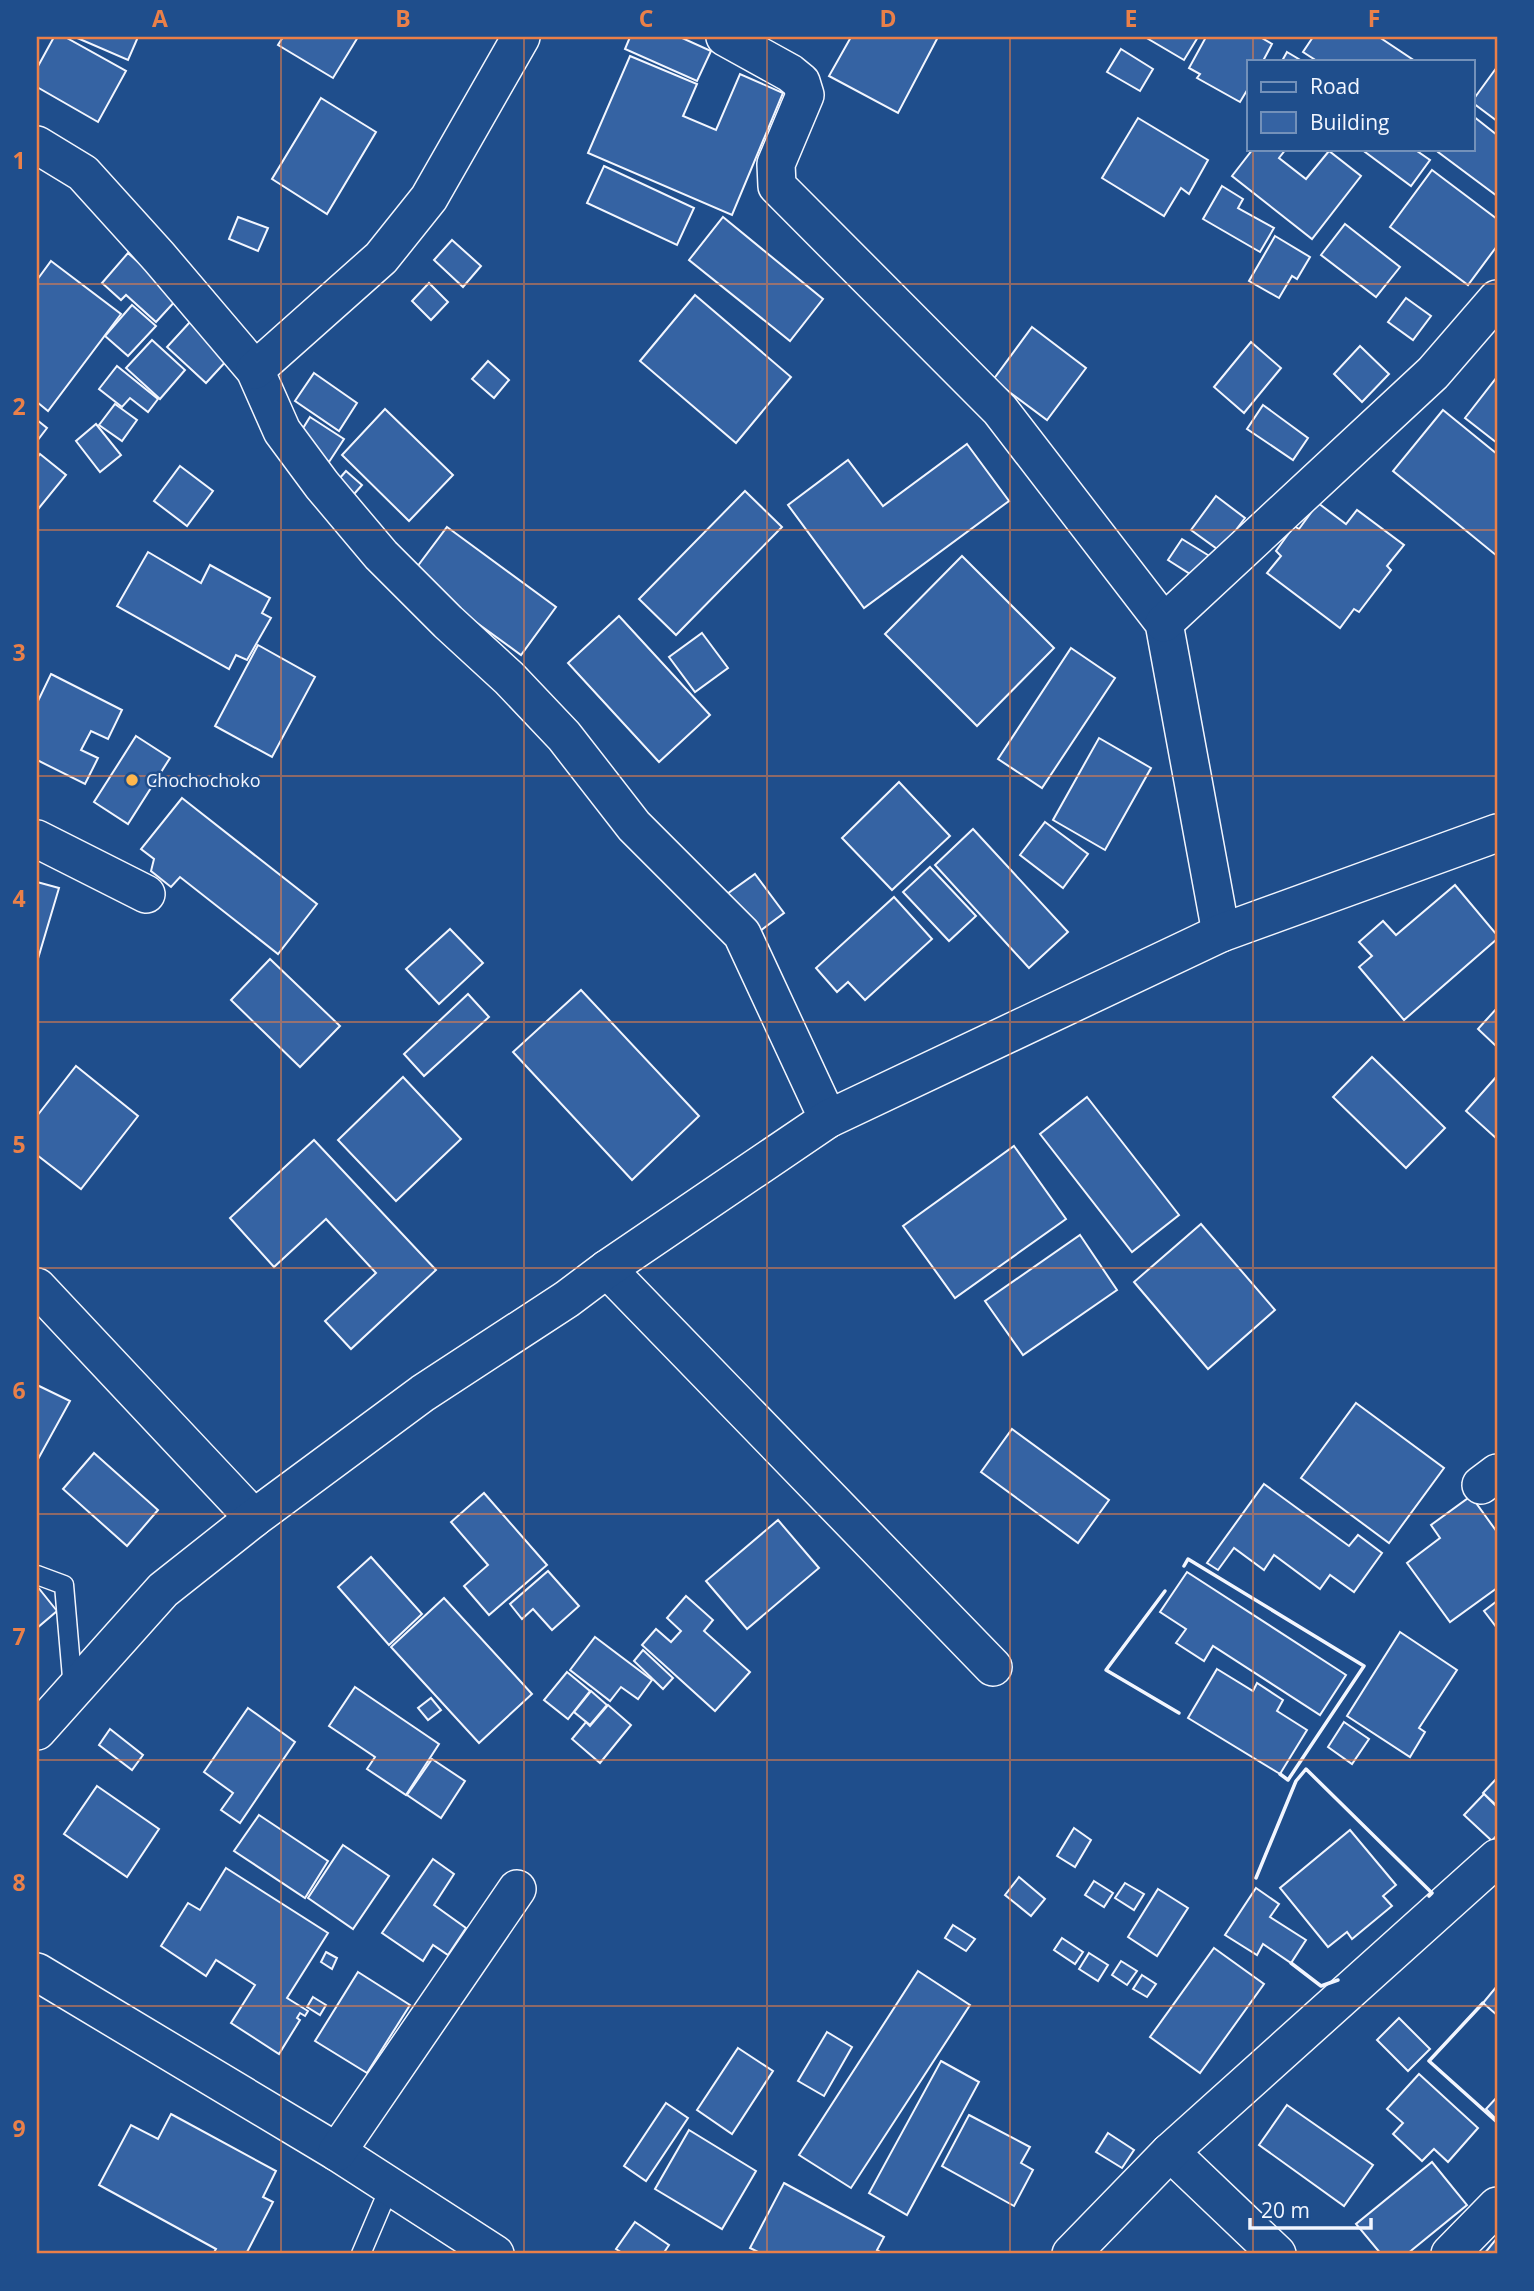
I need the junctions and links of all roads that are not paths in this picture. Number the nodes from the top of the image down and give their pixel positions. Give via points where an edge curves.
1 (725, 37) edge
2 (513, 43) edge
3 (37, 145) edge
4 (1497, 299) edge
5 (255, 370) junction
6 (1164, 623) junction
7 (1497, 833) edge
8 (37, 839) edge
9 (146, 894) dead end
10 (1221, 933) junction
11 (828, 1119) junction
12 (607, 1269) junction
13 (37, 1287) edge
14 (254, 1518) junction
15 (37, 1575) edge
16 (993, 1667) dead end
17 (73, 1693) junction
18 (37, 1731) edge
19 (1497, 1858) edge
20 (517, 1889) dead end
21 (37, 1972) edge
22 (337, 2152) junction
23 (1170, 2152) junction
24 (390, 2186) junction
25 (1497, 2206) edge
26 (361, 2254) edge
27 (495, 2254) edge
28 (1071, 2254) edge
29 (1277, 2254) edge
30 (1450, 2254) edge

1 - 6 street via 801,82 805,94 776,164 777,186 1000,410
2 - 5 street via 429,198 381,258
3 - 5 street via 83,173
4 - 6 street via 1433,373
5 - 11 street via 282,431 381,555 509,678 564,736 634,827 742,934
6 - 10 street
7 - 10 street
8 - 9 street
10 - 11 street
11 - 12 street
12 - 14 street via 422,1393
12 - 16 street
13 - 14 street
14 - 17 street via 163,1590
15 - 17 lane via 64,1585
17 - 18 street
19 - 23 street
20 - 22 street
21 - 22 street
22 - 24 street
23 - 28 street
23 - 29 street
24 - 26 lane
24 - 27 street
25 - 30 street

